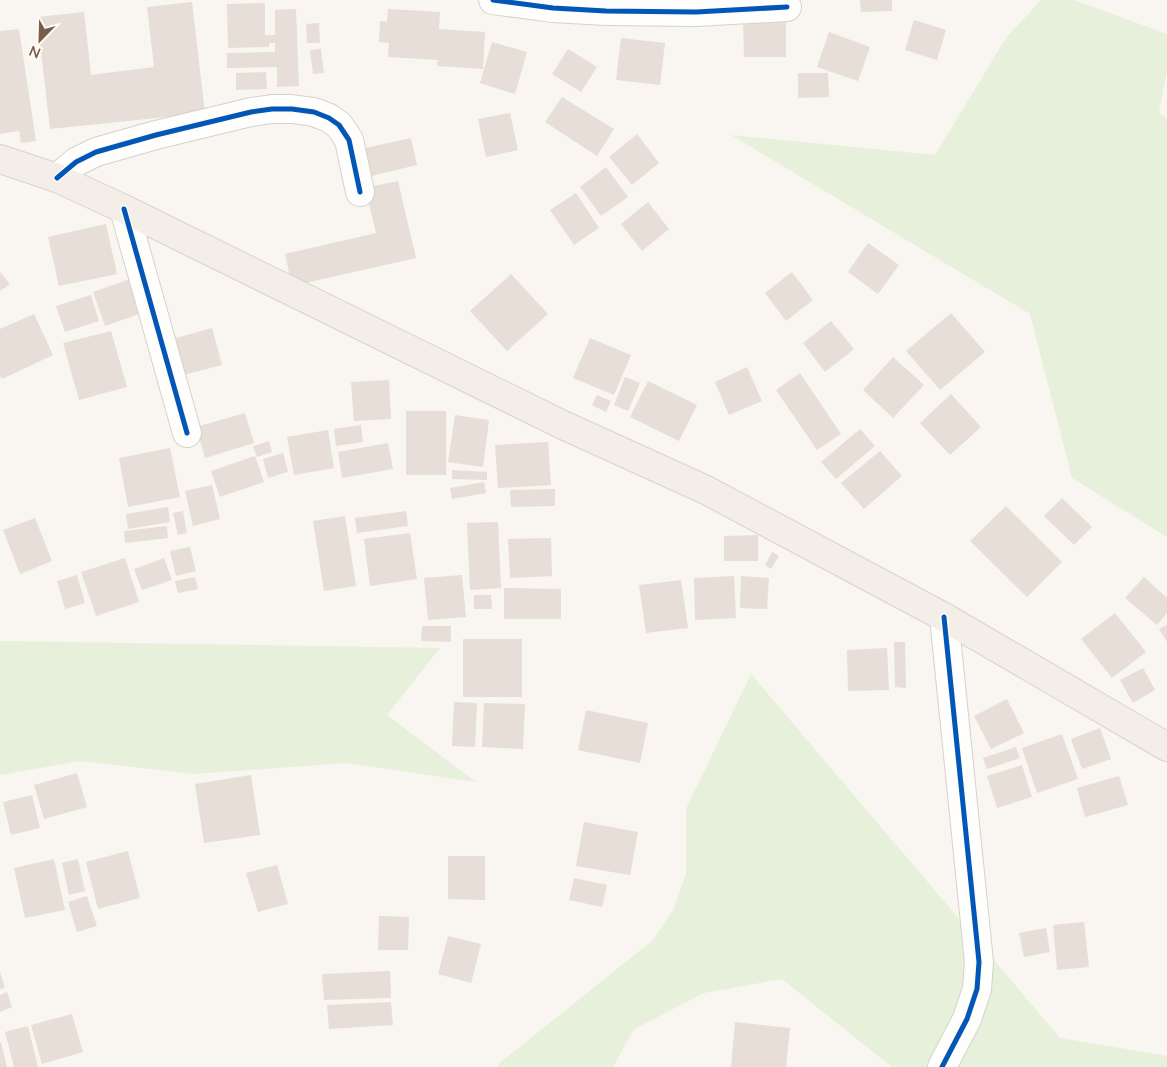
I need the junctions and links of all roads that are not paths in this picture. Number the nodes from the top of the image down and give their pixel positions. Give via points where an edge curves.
1 (493, 0) edge
2 (787, 7) dead end
3 (0, 160) edge
4 (57, 178) junction
5 (360, 192) dead end
6 (124, 209) junction
7 (187, 433) dead end
8 (944, 617) junction
9 (1167, 747) edge
10 (942, 1067) edge

1 - 2 street via 606,11 696,12
3 - 4 main road
4 - 5 street via 76,162 96,152 251,112 292,109 314,112 339,125 349,140
4 - 6 main road
6 - 7 street
6 - 8 main road via 537,413 706,490
8 - 9 main road
8 - 10 street via 979,962 977,989 967,1019

